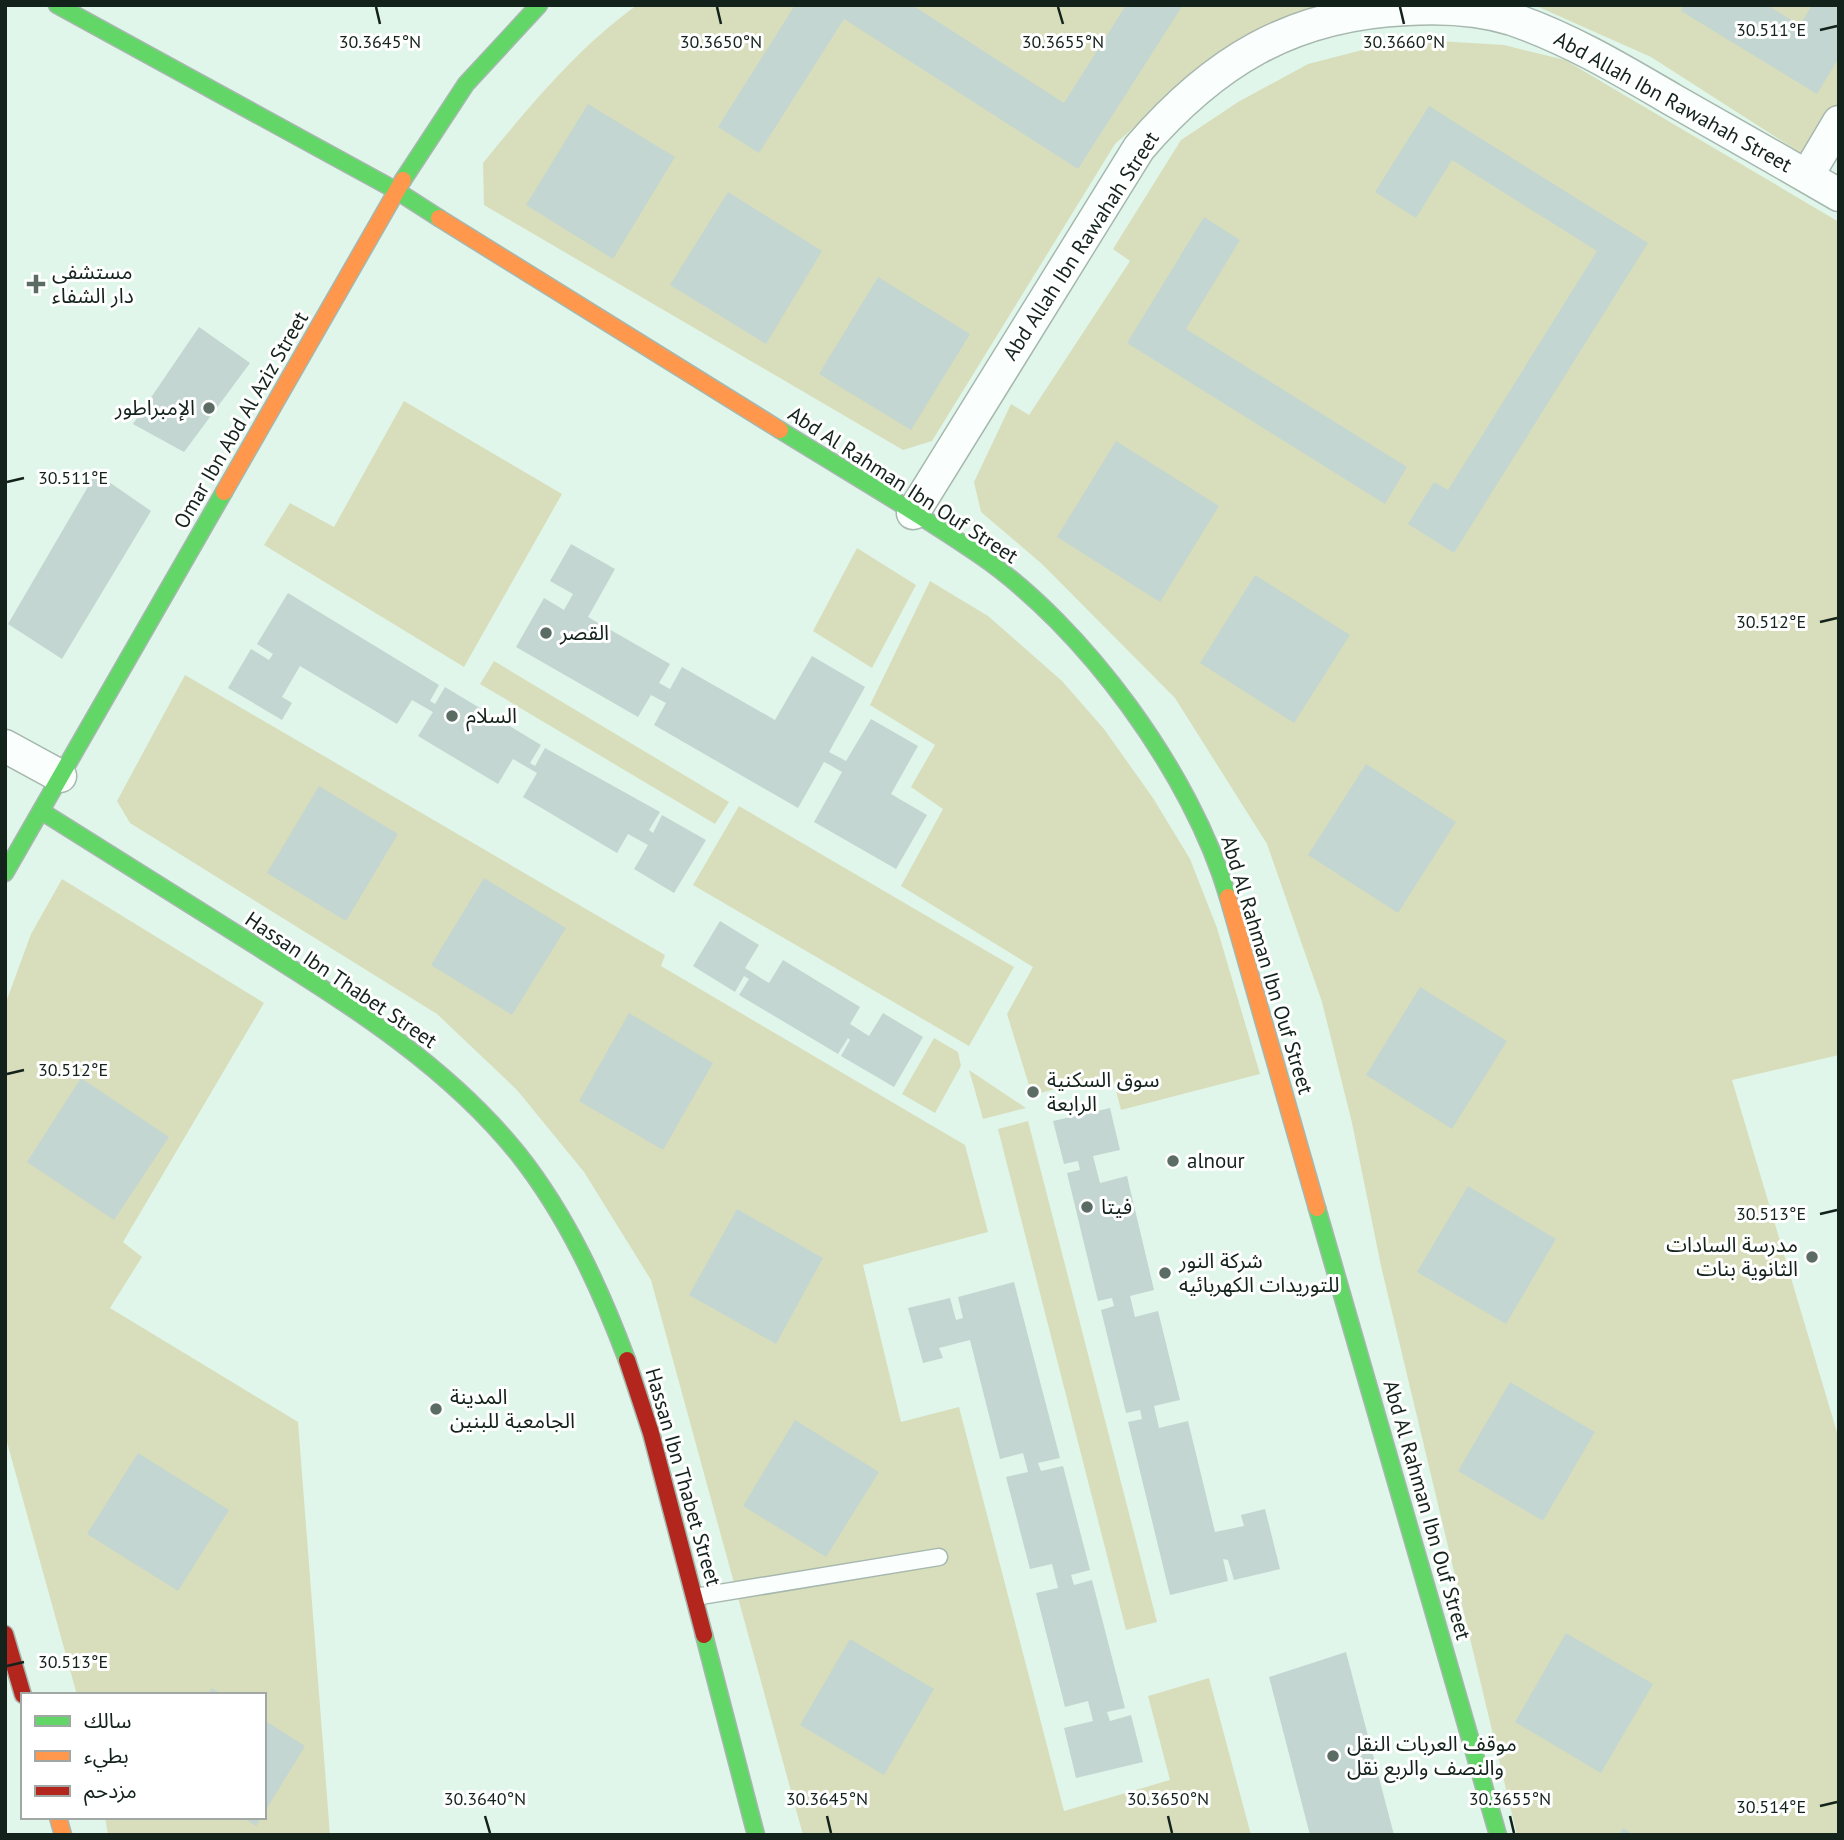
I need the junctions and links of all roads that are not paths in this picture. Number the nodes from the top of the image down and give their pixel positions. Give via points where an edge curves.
1 (57, 5) edge
2 (539, 5) edge
3 (1839, 122) edge
4 (1807, 176) junction
5 (397, 191) junction
6 (1839, 195) edge
7 (913, 513) junction
8 (5, 747) edge
9 (60, 776) junction
10 (41, 811) junction
11 (5, 873) edge
12 (939, 1557) dead end
13 (695, 1597) junction
14 (5, 1634) edge
15 (22, 1693) edge
16 (756, 1835) edge
17 (1498, 1835) edge

1 - 5 street, Abd Al Rahman Ibn Ouf Street
2 - 5 street, Omar Ibn Abd Al Aziz Street via 466,84
3 - 4 street
4 - 6 street, Abd Allah Ibn Rawahah Street
4 - 7 street, Abd Allah Ibn Rawahah Street via 1577,45 1509,18 1437,7 1365,10 1287,32 1208,77 1139,148
5 - 7 street, Abd Al Rahman Ibn Ouf Street
5 - 9 street, Omar Ibn Abd Al Aziz Street
7 - 17 street, Abd Al Rahman Ibn Ouf Street via 980,555 1031,595 1078,641 1158,744 1205,834 1238,929
8 - 9 street
9 - 10 street, Omar Ibn Abd Al Aziz Street
10 - 11 street, Omar Ibn Abd Al Aziz Street
10 - 13 street, Hassan Ibn Thabet Street via 390,1034 436,1070 517,1152 582,1250 607,1303 646,1410
12 - 13 lane
13 - 16 street, Hassan Ibn Thabet Street
14 - 15 street

